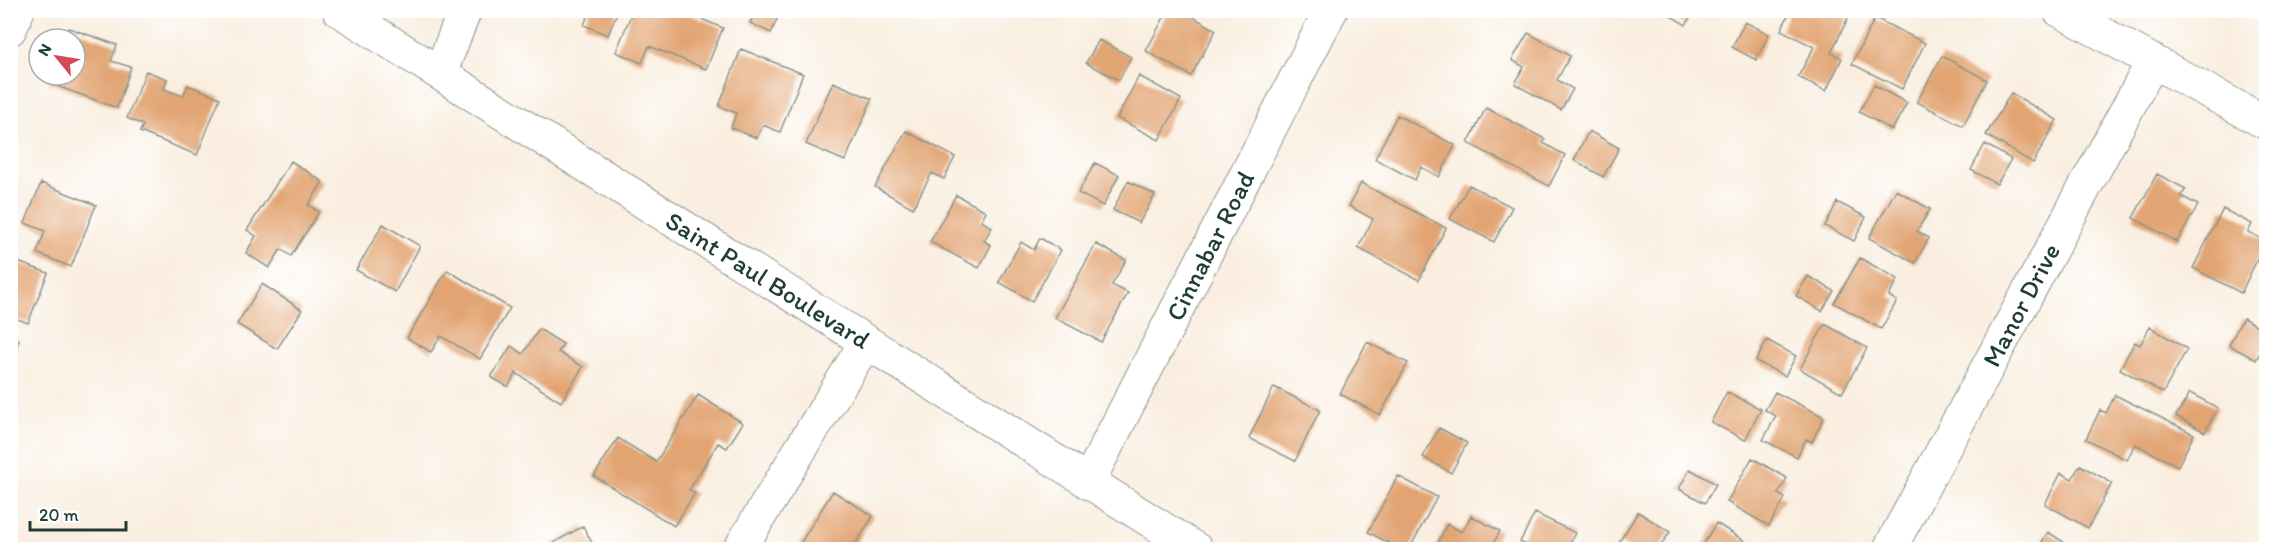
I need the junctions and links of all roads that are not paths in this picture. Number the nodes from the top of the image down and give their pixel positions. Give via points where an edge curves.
1 (18, 10) edge
2 (339, 10) edge
3 (465, 10) edge
4 (1331, 10) edge
5 (2059, 10) edge
6 (10, 29) edge
7 (2153, 61) junction
8 (440, 73) junction
9 (2266, 123) edge
10 (866, 342) junction
11 (1089, 482) junction
12 (739, 549) edge
13 (1197, 549) edge
14 (1889, 549) edge

1 - 6 street
2 - 8 street, Saint Paul Boulevard
3 - 8 street
4 - 11 street, Cinnabar Road
5 - 7 street
7 - 9 street
7 - 14 street, Manor Drive
8 - 10 street, Saint Paul Boulevard
10 - 11 street, Saint Paul Boulevard
10 - 12 street
11 - 13 street, Saint Paul Boulevard

